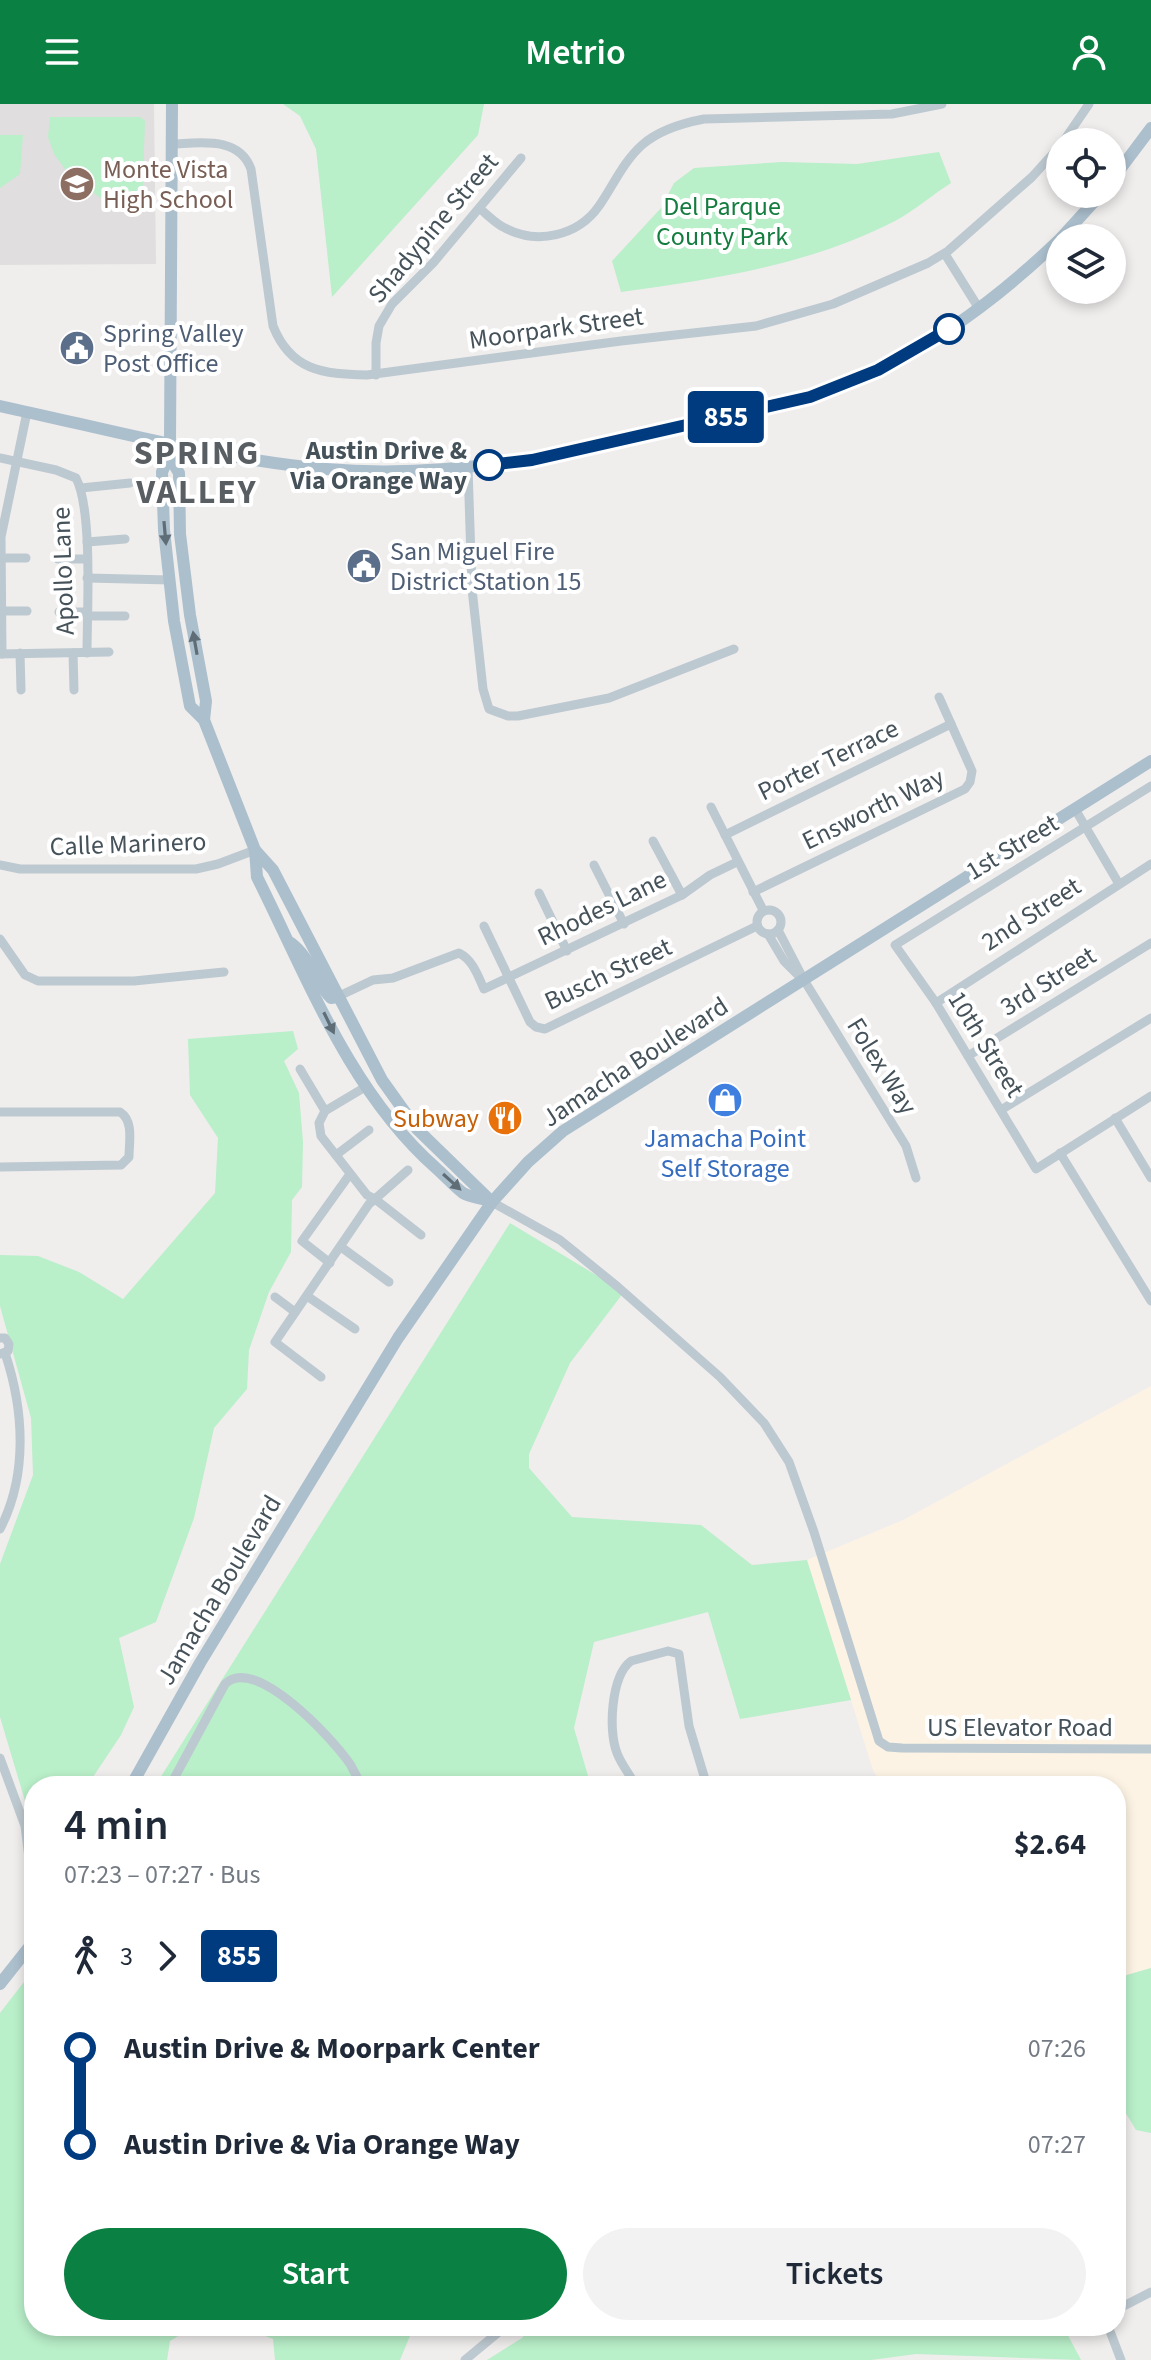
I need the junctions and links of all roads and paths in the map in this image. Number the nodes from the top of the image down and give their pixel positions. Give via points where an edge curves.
1 (172, 104) edge
2 (942, 104) edge
3 (1089, 104) edge
4 (917, 108) edge
5 (1073, 128) edge
6 (1151, 128) edge
7 (172, 144) junction
8 (521, 158) dead end
9 (1126, 161) edge
10 (1046, 162) edge
11 (1088, 208) edge
12 (480, 209) junction
13 (1073, 224) edge
14 (1046, 252) edge
15 (945, 254) junction
16 (978, 307) junction
17 (376, 375) junction
18 (0, 406) edge
19 (27, 412) junction
20 (169, 450) junction
21 (0, 458) edge
22 (18, 462) junction
23 (468, 467) junction
24 (130, 483) dead end
25 (81, 488) junction
26 (125, 539) dead end
27 (87, 542) junction
28 (0, 558) edge
29 (26, 558) dead end
30 (58, 559) dead end
31 (87, 559) junction
32 (0, 567) edge
33 (87, 578) junction
34 (170, 580) junction
35 (27, 611) dead end
36 (59, 612) dead end
37 (87, 614) junction
38 (190, 615) junction
39 (125, 616) dead end
40 (1, 619) edge
41 (734, 649) dead end
42 (109, 652) dead end
43 (20, 653) junction
44 (73, 653) junction
45 (87, 653) junction
46 (1, 654) edge
47 (21, 690) dead end
48 (74, 690) dead end
49 (939, 697) dead end
50 (204, 720) junction
51 (951, 724) junction
52 (1151, 761) edge
53 (1151, 786) edge
54 (711, 807) dead end
55 (1075, 809) junction
56 (1085, 828) junction
57 (725, 835) junction
58 (653, 841) dead end
59 (255, 850) junction
60 (737, 862) junction
61 (1151, 864) edge
62 (0, 865) edge
63 (594, 865) dead end
64 (1119, 884) junction
65 (753, 892) junction
66 (539, 893) dead end
67 (682, 895) junction
68 (763, 910) junction
69 (624, 924) junction
70 (484, 926) dead end
71 (757, 926) junction
72 (773, 932) junction
73 (0, 939) edge
74 (289, 941) junction
75 (1151, 943) edge
76 (895, 945) joint
77 (567, 951) junction
78 (224, 972) dead end
79 (508, 978) junction
80 (804, 980) junction
81 (337, 997) junction
82 (936, 1003) junction
83 (1151, 1018) edge
84 (968, 1056) junction
85 (300, 1069) dead end
86 (367, 1086) junction
87 (1151, 1096) edge
88 (1001, 1110) junction
89 (325, 1111) junction
90 (0, 1112) edge
91 (1115, 1118) junction
92 (413, 1124) junction
93 (369, 1130) dead end
94 (1060, 1153) junction
95 (336, 1155) junction
96 (0, 1167) edge
97 (408, 1170) dead end
98 (350, 1174) junction
99 (916, 1178) dead end
100 (1151, 1178) edge
101 (375, 1199) junction
102 (492, 1202) junction
103 (421, 1235) dead end
104 (341, 1247) junction
105 (330, 1263) junction
106 (389, 1282) dead end
107 (307, 1296) junction
108 (275, 1297) dead end
109 (1151, 1301) edge
110 (295, 1312) junction
111 (355, 1329) dead end
112 (0, 1337) edge
113 (2, 1354) edge
114 (321, 1377) dead end
115 (0, 1529) edge
116 (1151, 1749) edge
117 (0, 1758) edge
118 (137, 1776) edge
119 (175, 1776) edge
120 (356, 1776) edge
121 (630, 1776) edge
122 (704, 1776) edge
123 (24, 1823) edge
124 (24, 1954) edge
125 (0, 1984) edge
126 (1151, 2292) edge
127 (1126, 2305) edge
128 (494, 2336) edge
129 (1112, 2336) edge
130 (465, 2360) edge
131 (1121, 2360) edge

1 - 7 main road
2 - 4 street
3 - 5 street, Moorpark Street
4 - 12 street via 892,114 704,119 677,126 642,144 589,218 557,235 532,237 504,228
6 - 9 main road
7 - 17 street, Moorpark Street via 226,144 249,164 273,326 290,354 329,374
7 - 20 main road
8 - 12 street, Shadypine Street
10 - 15 street, Moorpark Street
11 - 13 main road
12 - 17 street, Shadypine Street via 392,304 379,326
14 - 16 main road
15 - 16 street
15 - 17 street, Moorpark Street via 839,302 760,326
16 - 23 main road via 914,351 810,397 532,460
18 - 19 main road
19 - 20 main road
19 - 22 street
20 - 23 main road via 327,469
20 -> 34 main road via 162,472
20 - 38 main road via 179,473
21 - 22 street
22 - 25 street via 76,478
22 - 28 street
23 - 41 street via 472,589 489,709 518,716 609,698
24 - 25 street
25 - 27 street, Apollo Lane
26 - 27 street
27 - 31 street, Apollo Lane
28 - 29 street
28 - 32 street
30 - 31 street
31 - 33 street, Apollo Lane
32 - 40 street
33 - 34 street
33 - 37 street, Apollo Lane
34 - 38 main road via 176,580
34 - 50 main road via 190,706
35 - 40 street
36 - 37 street
37 - 39 street
37 - 45 street, Apollo Lane
50 -> 38 main road via 206,701
40 - 46 street
42 - 45 street
43 - 44 street
43 - 46 street
43 - 47 street
44 - 45 street
44 - 48 street
49 - 51 street, Ensworth Way
50 - 59 main road
51 - 57 street, Porter Terrace
51 - 65 street, Ensworth Way via 972,771 965,789
52 - 55 main road, Jamacha Boulevard
53 - 56 street, 1st Street
54 - 57 street
55 - 56 street
55 - 80 main road, Jamacha Boulevard
56 - 64 street
56 - 76 street, 1st Street
57 - 60 street
58 - 67 street
59 - 62 street, Calle Marinero via 196,869
59 - 74 main road via 257,877
59 - 81 main road via 273,870
60 - 65 street
60 - 67 street, Rhodes Lane
61 - 64 street, 2nd Street
63 - 69 street
64 - 82 street, 2nd Street
65 - 68 street
66 - 77 street
67 - 69 street, Rhodes Lane
68 - 71 street
68 - 72 street via 780,916
69 - 77 street, Rhodes Lane
70 - 79 street, Busch Street
71 - 72 street
71 - 79 street, Busch Street via 550,1029 530,1022
72 - 80 street, Folex Way via 784,961
73 - 78 street via 25,975 38,981 134,981
74 - 81 main road via 304,953 323,990
74 -> 86 main road
75 - 84 street, 3rd Street
76 - 82 street, 10th Street
77 - 79 street, Rhodes Lane
79 - 81 street, Rhodes Lane via 484,989 474,967 459,953
80 - 99 street, Folex Way via 906,1146
80 - 102 main road, Jamacha Boulevard via 563,1131
81 - 92 main road via 382,1080
82 - 84 street, 10th Street
83 - 88 street
84 - 88 street, 10th Street
85 - 89 street
86 - 89 street
86 - 92 main road via 376,1089 400,1119
86 -> 102 main road via 425,1159 465,1194
87 - 91 street
88 - 94 street, 10th Street via 1036,1169
89 - 95 street via 319,1123 321,1136
90 - 96 street via 120,1112 129,1123 129,1157 124,1164
91 - 94 street
91 - 100 street
92 - 102 main road
93 - 95 street
94 - 109 street
95 - 98 street
97 - 101 street
98 - 101 street
98 - 105 street via 302,1241
101 - 103 street
101 - 104 street
102 - 116 street, US Elevator Road via 560,1240 607,1278 764,1423 789,1462 879,1741 888,1747
102 - 118 main road, Jamacha Boulevard via 350,1415
104 - 105 street
104 - 106 street
105 - 107 street
107 - 110 street
107 - 111 street
108 - 110 street
110 - 114 street via 275,1342
112 - 113 street via 9,1344
113 - 115 street via 11,1371 19,1421 20,1472
117 - 123 street
119 - 120 street via 225,1684 239,1676 299,1707
121 - 122 street via 615,1748 612,1717 618,1682 631,1661 668,1651 679,1654 689,1726
124 - 125 main road
126 - 127 street
128 - 130 street
129 - 131 street

